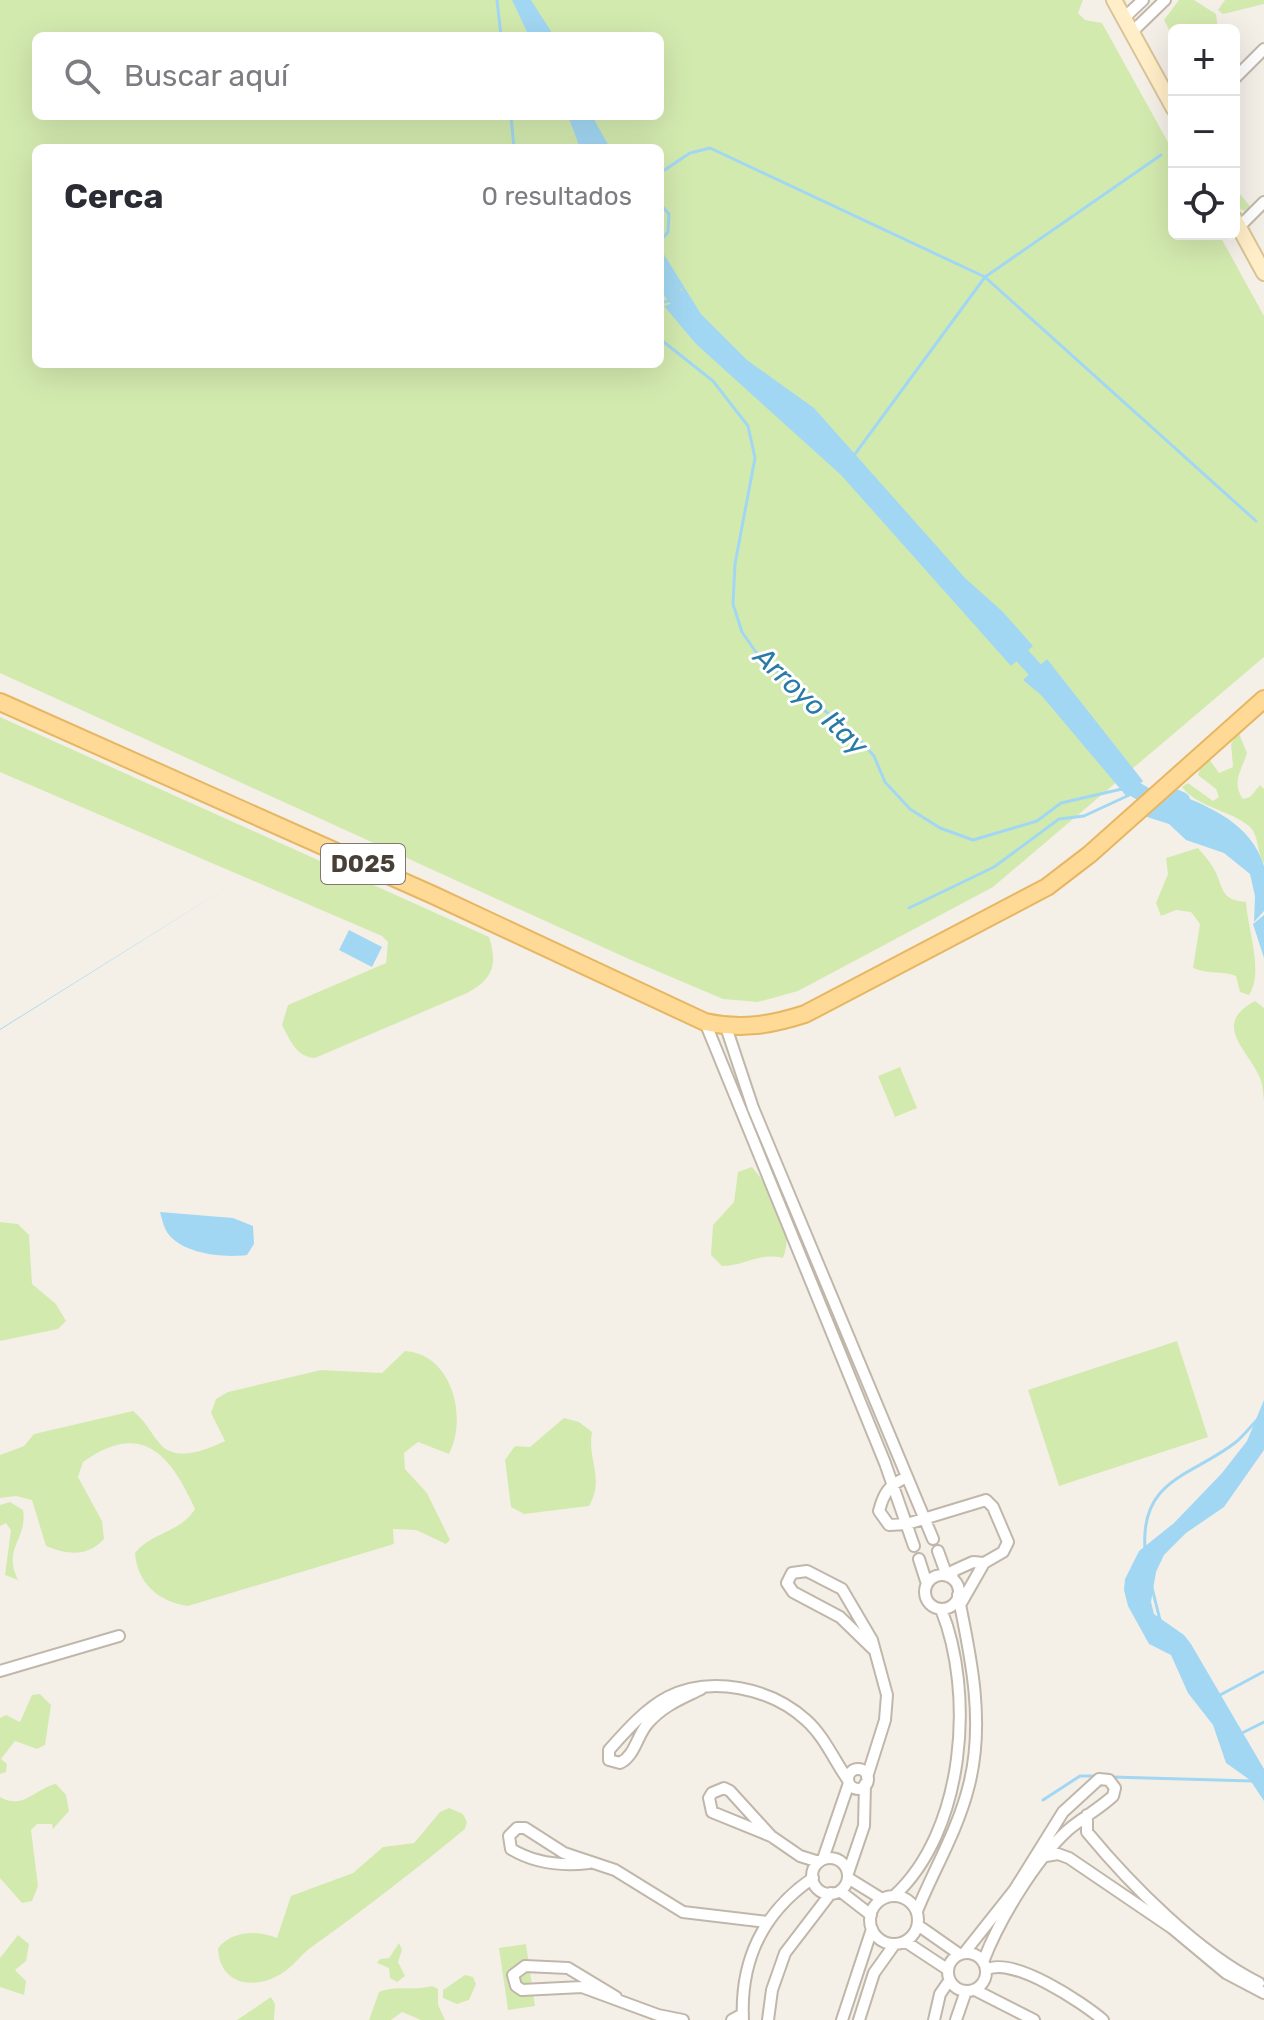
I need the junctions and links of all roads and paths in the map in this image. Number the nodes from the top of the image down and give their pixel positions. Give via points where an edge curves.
1 (1114, 0) edge
2 (1143, 0) edge
3 (1165, 0) edge
4 (1124, 18) junction
5 (1132, 32) junction
6 (1264, 49) edge
7 (1240, 73) edge
8 (1168, 98) edge
9 (1264, 202) edge
10 (1240, 219) edge
11 (1240, 229) edge
12 (1264, 273) edge
13 (1264, 699) edge
14 (0, 702) edge
15 (705, 1022) junction
16 (726, 1027) junction
17 (843, 1327) junction
18 (832, 1332) junction
19 (907, 1477) junction
20 (893, 1484) junction
21 (924, 1517) junction
22 (907, 1524) junction
23 (933, 1539) dead end
24 (914, 1546) dead end
25 (938, 1551) dead end
26 (919, 1559) dead end
27 (984, 1563) junction
28 (950, 1577) junction
29 (927, 1584) junction
30 (959, 1600) junction
31 (941, 1609) junction
32 (119, 1636) dead end
33 (873, 1649) junction
34 (0, 1671) edge
35 (701, 1689) junction
36 (876, 1747) junction
37 (852, 1776) junction
38 (866, 1781) junction
39 (1087, 1815) junction
40 (771, 1836) junction
41 (800, 1856) junction
42 (1046, 1856) junction
43 (821, 1861) junction
44 (589, 1863) junction
45 (848, 1875) junction
46 (813, 1876) junction
47 (836, 1892) junction
48 (894, 1896) junction
49 (882, 1899) junction
50 (917, 1911) junction
51 (871, 1915) junction
52 (744, 1922) junction
53 (767, 1922) junction
54 (919, 1926) junction
55 (872, 1929) junction
56 (758, 1937) junction
57 (900, 1943) junction
58 (962, 1953) junction
59 (985, 1966) junction
60 (948, 1975) junction
61 (1264, 1986) edge
62 (971, 1990) junction
63 (1264, 1993) edge
64 (616, 1997) junction
65 (739, 2018) edge
66 (683, 2020) edge
67 (768, 2020) edge
68 (842, 2020) edge
69 (859, 2020) edge
70 (934, 2020) edge
71 (956, 2020) edge
72 (1034, 2020) edge
73 (1103, 2020) edge

1 - 4 street
2 - 4 street
3 - 5 street
4 - 5 street
5 - 8 street
6 - 7 street
9 - 10 street
11 - 12 street
13 - 16 main road, D025 via 1047,887 805,1014 773,1024
14 - 15 main road, D025
15 - 16 main road, D025
15 - 18 street
16 - 17 street via 753,1108
17 - 18 street
17 - 19 street
18 - 20 street
19 - 20 street
19 - 21 street
20 - 22 street
20 - 22 street via 879,1511 889,1525
21 - 22 street
21 - 23 street
21 - 27 street via 990,1502 1008,1542 1003,1552
22 - 24 street
25 - 28 street
26 - 29 street
27 - 28 street via 976,1561
27 - 30 street
28 - 29 street via 938,1575
28 - 30 street
29 - 31 street via 928,1602
30 - 31 street
30 - 50 street via 973,1662 973,1761 953,1833
31 - 48 street via 957,1664 957,1759 929,1848
32 - 34 street
33 - 33 street via 842,1589 807,1571 792,1573 787,1583 793,1592 840,1617
33 - 36 street via 887,1695
35 - 35 street via 681,1691 646,1712 609,1750 609,1760 620,1763 628,1758 646,1725 662,1709
35 - 37 street via 750,1690 791,1707
36 - 37 street
36 - 38 street
37 - 38 street
37 - 38 street via 859,1788
37 - 43 street
38 - 45 street via 864,1826
39 - 42 street
39 - 58 street via 1113,1796 1109,1780 1099,1779 1071,1803 1015,1889
39 - 61 street via 1087,1832 1109,1859 1183,1928
40 - 40 street via 730,1791 712,1793 712,1812
40 - 41 street
41 - 43 street
41 - 46 street
42 - 59 street via 995,1935
42 - 63 street via 1069,1858 1172,1928 1226,1973
43 - 45 street via 840,1860
43 - 46 street
44 - 44 street via 525,1828 509,1836 511,1849 520,1854 547,1862
44 - 52 street via 615,1870 683,1912
45 - 47 street
45 - 49 street
46 - 47 street via 821,1891
46 - 53 street
47 - 51 street
47 - 67 street via 785,1953
48 - 49 street
48 - 50 street via 911,1902
49 - 51 street
50 - 54 street
51 - 55 street
52 - 53 street
52 - 56 street
53 - 56 street
54 - 57 street
54 - 58 street
55 - 57 street via 878,1939
55 - 68 street
56 - 65 street
57 - 60 street
57 - 69 street via 874,1973
58 - 59 street via 976,1955
58 - 60 street
59 - 62 street via 984,1981
59 - 73 street via 1043,1982 1079,2000
60 - 62 street
60 - 70 street
62 - 71 street
62 - 72 street
64 - 64 street via 568,1968 525,1966 513,1975 522,1990 568,1986
64 - 66 street

